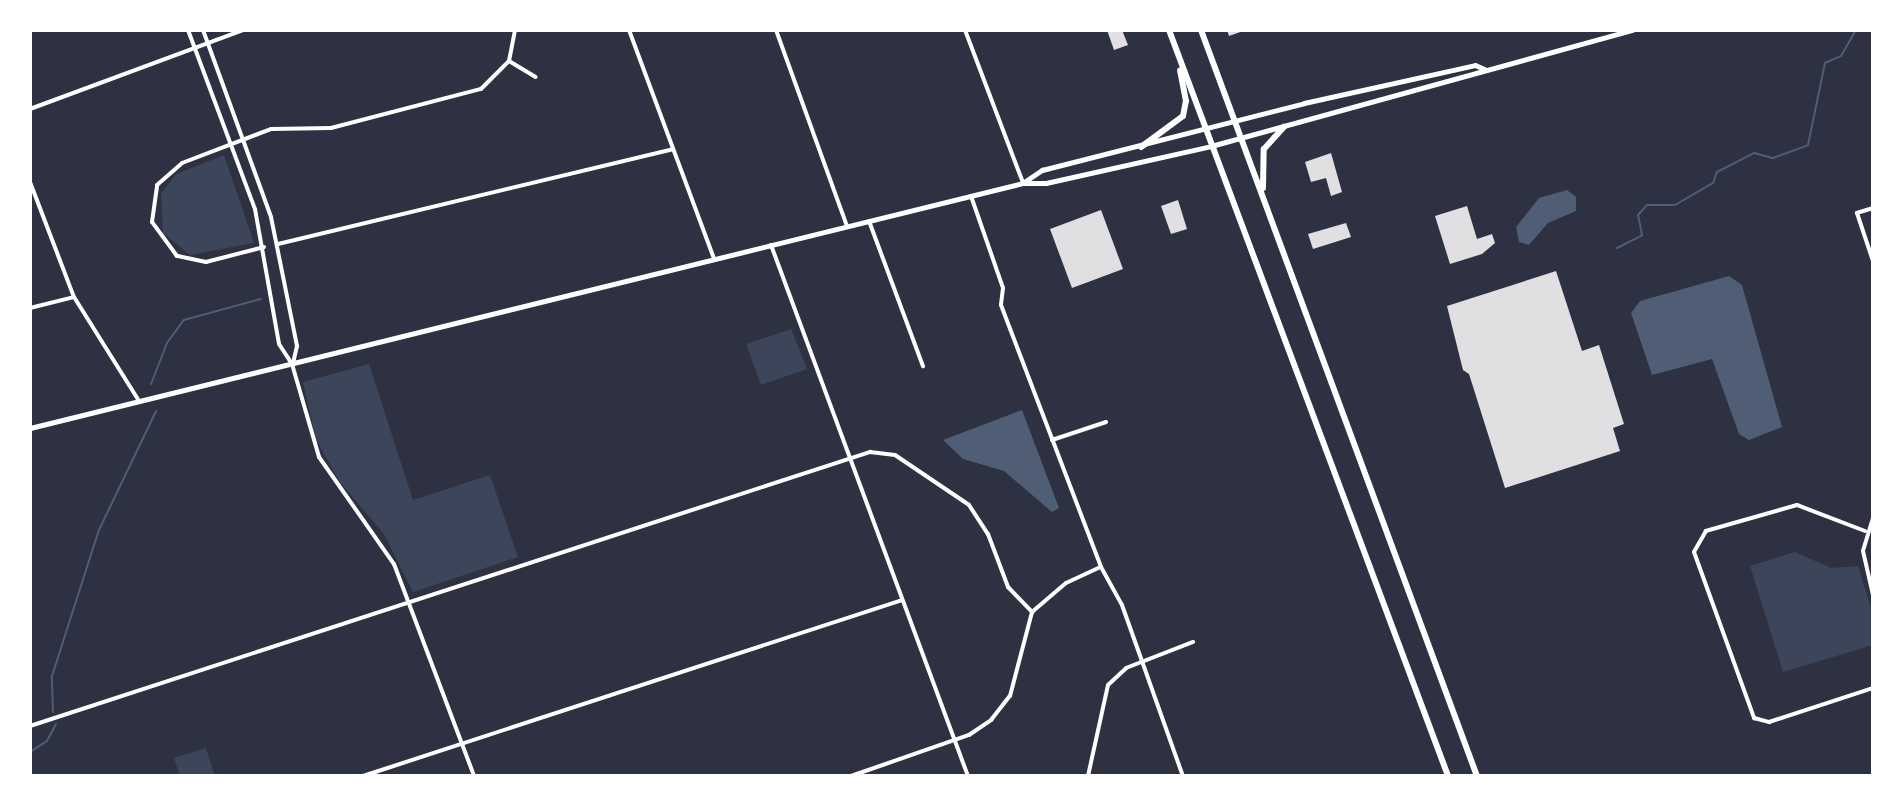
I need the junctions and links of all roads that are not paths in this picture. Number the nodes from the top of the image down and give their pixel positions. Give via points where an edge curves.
1 (188, 30) edge
2 (203, 30) edge
3 (243, 30) edge
4 (272, 30) edge
5 (307, 30) edge
6 (515, 30) edge
7 (629, 30) edge
8 (776, 30) edge
9 (965, 30) edge
10 (1169, 30) edge
11 (1201, 30) edge
12 (1632, 30) edge
13 (208, 44) junction
14 (194, 48) junction
15 (509, 61) junction
16 (1484, 69) junction
17 (536, 77) dead end
18 (30, 109) edge
19 (1234, 121) junction
20 (1284, 127) junction
21 (1206, 130) junction
22 (1240, 138) junction
23 (243, 139) junction
24 (231, 143) junction
25 (1211, 146) junction
26 (1141, 147) junction
27 (673, 149) junction
28 (30, 182) edge
29 (1023, 183) junction
30 (970, 195) junction
31 (1873, 208) edge
32 (1269, 211) junction
33 (869, 221) junction
34 (848, 226) junction
35 (278, 244) junction
36 (771, 245) junction
37 (264, 247) junction
38 (715, 260) junction
39 (1873, 261) edge
40 (74, 297) junction
41 (30, 308) edge
42 (292, 364) junction
43 (923, 366) dead end
44 (139, 401) junction
45 (1106, 422) dead end
46 (30, 428) edge
47 (1052, 440) junction
48 (848, 458) junction
49 (1873, 518) edge
50 (1866, 531) junction
51 (1101, 567) junction
52 (1873, 595) edge
53 (902, 600) junction
54 (410, 601) junction
55 (1032, 612) junction
56 (1193, 642) dead end
57 (1143, 660) junction
58 (1873, 688) edge
59 (30, 726) edge
60 (954, 740) junction
61 (462, 743) junction
62 (363, 776) edge
63 (474, 776) edge
64 (851, 776) edge
65 (968, 776) edge
66 (1088, 776) edge
67 (1183, 776) edge
68 (1448, 776) edge
69 (1477, 776) edge

1 - 14 street
2 - 13 street
3 - 13 street
4 - 5 street
6 - 15 street
7 - 27 street
8 - 34 street
9 - 29 street
10 - 21 main road
10 - 26 main road via 1186,101 1183,116
11 - 19 main road
12 - 16 street
13 - 14 street
13 - 23 street
14 - 18 street
14 - 24 street
15 - 17 street
15 - 23 street via 489,83 468,94 331,128 277,127
16 - 19 street via 1475,65
16 - 20 street via 1469,78
19 - 21 street
19 - 22 main road
20 - 22 street
20 - 32 main road via 1267,143 1260,162
21 - 25 main road
21 - 26 street
22 - 25 street
22 - 32 main road
23 - 24 street
23 - 35 street
24 - 37 street
24 - 37 street via 164,176 153,195 152,222 169,250 194,262
25 - 29 street via 1046,183
25 - 68 main road
26 - 29 street via 1042,170
27 - 35 street
27 - 38 street
28 - 40 street
29 - 30 street
30 - 33 street
30 - 47 street via 1003,288 1001,305
31 - 39 street via 1857,213
32 - 69 main road
33 - 34 street
33 - 43 street
34 - 36 street
35 - 42 street via 297,346
36 - 38 street
36 - 48 street
37 - 42 street via 278,337
38 - 42 street
40 - 41 street
40 - 44 street
42 - 44 street
42 - 54 street via 319,457 382,541
44 - 46 street
45 - 47 street
47 - 51 street
48 - 53 street
48 - 54 street
48 - 55 street via 870,452 895,455 962,498 982,522 1008,588
49 - 50 street
50 - 52 street via 1864,571
50 - 58 street via 1797,505 1706,531 1694,552 1754,718 1769,722
51 - 55 street via 1066,583
51 - 57 street
53 - 60 street
53 - 61 street
54 - 59 street
54 - 61 street
55 - 60 street via 1010,696 979,729
56 - 57 street
57 - 66 street via 1108,685
57 - 67 street
60 - 64 street
60 - 65 street
61 - 62 street
61 - 63 street

